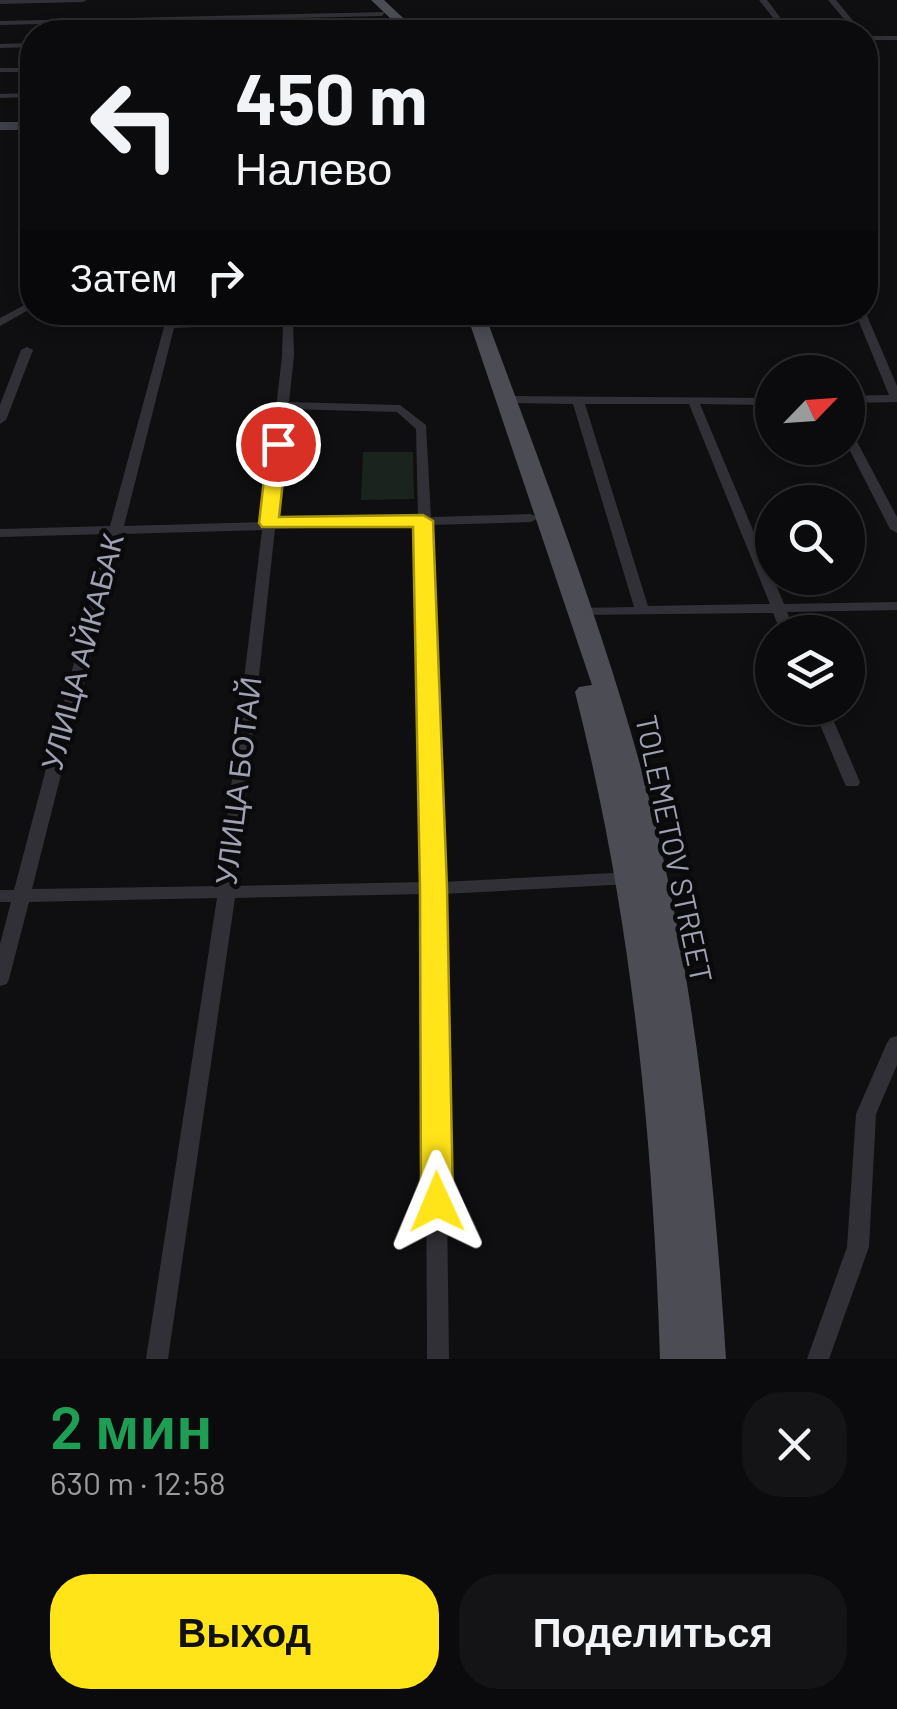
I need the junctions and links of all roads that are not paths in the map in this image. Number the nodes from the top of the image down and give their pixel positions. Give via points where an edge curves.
1 (84, 0) edge
2 (368, 0) edge
3 (763, 0) edge
4 (832, 0) edge
5 (0, 2) edge
6 (380, 7) edge
7 (89, 20) edge
8 (779, 20) edge
9 (850, 20) edge
10 (169, 325) edge
11 (288, 325) edge
12 (467, 325) edge
13 (479, 325) edge
14 (865, 325) edge
15 (27, 350) dead end
16 (896, 398) edge
17 (865, 399) edge
18 (506, 400) junction
19 (578, 401) junction
20 (755, 402) edge
21 (694, 403) junction
22 (282, 405) junction
23 (0, 420) edge
24 (863, 465) edge
25 (531, 518) junction
26 (423, 521) junction
27 (269, 523) junction
28 (897, 529) edge
29 (114, 530) junction
30 (0, 534) edge
31 (558, 572) junction
32 (897, 606) edge
33 (778, 608) junction
34 (642, 610) junction
35 (580, 612) junction
36 (781, 615) edge
37 (827, 725) edge
38 (852, 782) dead end
39 (634, 878) junction
40 (434, 888) junction
41 (227, 892) junction
42 (10, 896) edge
43 (0, 979) edge
44 (897, 1043) edge
45 (157, 1359) edge
46 (438, 1359) edge
47 (679, 1359) edge
48 (707, 1359) edge
49 (818, 1359) edge

1 - 5 street
2 - 6 main road
3 - 8 street
4 - 9 street
6 - 7 street
10 - 29 street, УЛИЦА АЙКАБАК
11 - 22 street, УЛИЦА БОТАЙ
12 - 25 main road, TOLEMETOV STREET
13 - 18 main road, TOLEMETOV STREET
14 - 16 street
15 - 23 street
16 - 17 street
18 - 19 street
18 - 31 main road, TOLEMETOV STREET
19 - 21 street
19 - 34 street
20 - 21 street
21 - 33 street
22 - 26 street via 400,409 422,428
22 - 27 street, УЛИЦА БОТАЙ
24 - 28 street
25 - 26 street
25 - 31 main road, TOLEMETOV STREET
26 - 27 street
26 - 40 street
27 - 29 street
27 - 41 street, УЛИЦА БОТАЙ
29 - 30 street
29 - 42 street, УЛИЦА АЙКАБАК
31 - 35 main road, TOLEMETOV STREET
31 - 39 main road, TOLEMETOV STREET
32 - 33 street
33 - 34 street
33 - 36 street
34 - 35 street
35 - 48 main road, TOLEMETOV STREET via 618,732 653,880 700,1215
37 - 38 street
39 - 40 street
39 - 47 main road, TOLEMETOV STREET via 658,1038
40 - 41 street
40 - 46 street
41 - 42 street
41 - 45 street, УЛИЦА БОТАЙ
42 - 43 street, УЛИЦА АЙКАБАК
44 - 49 street via 866,1114 858,1247

